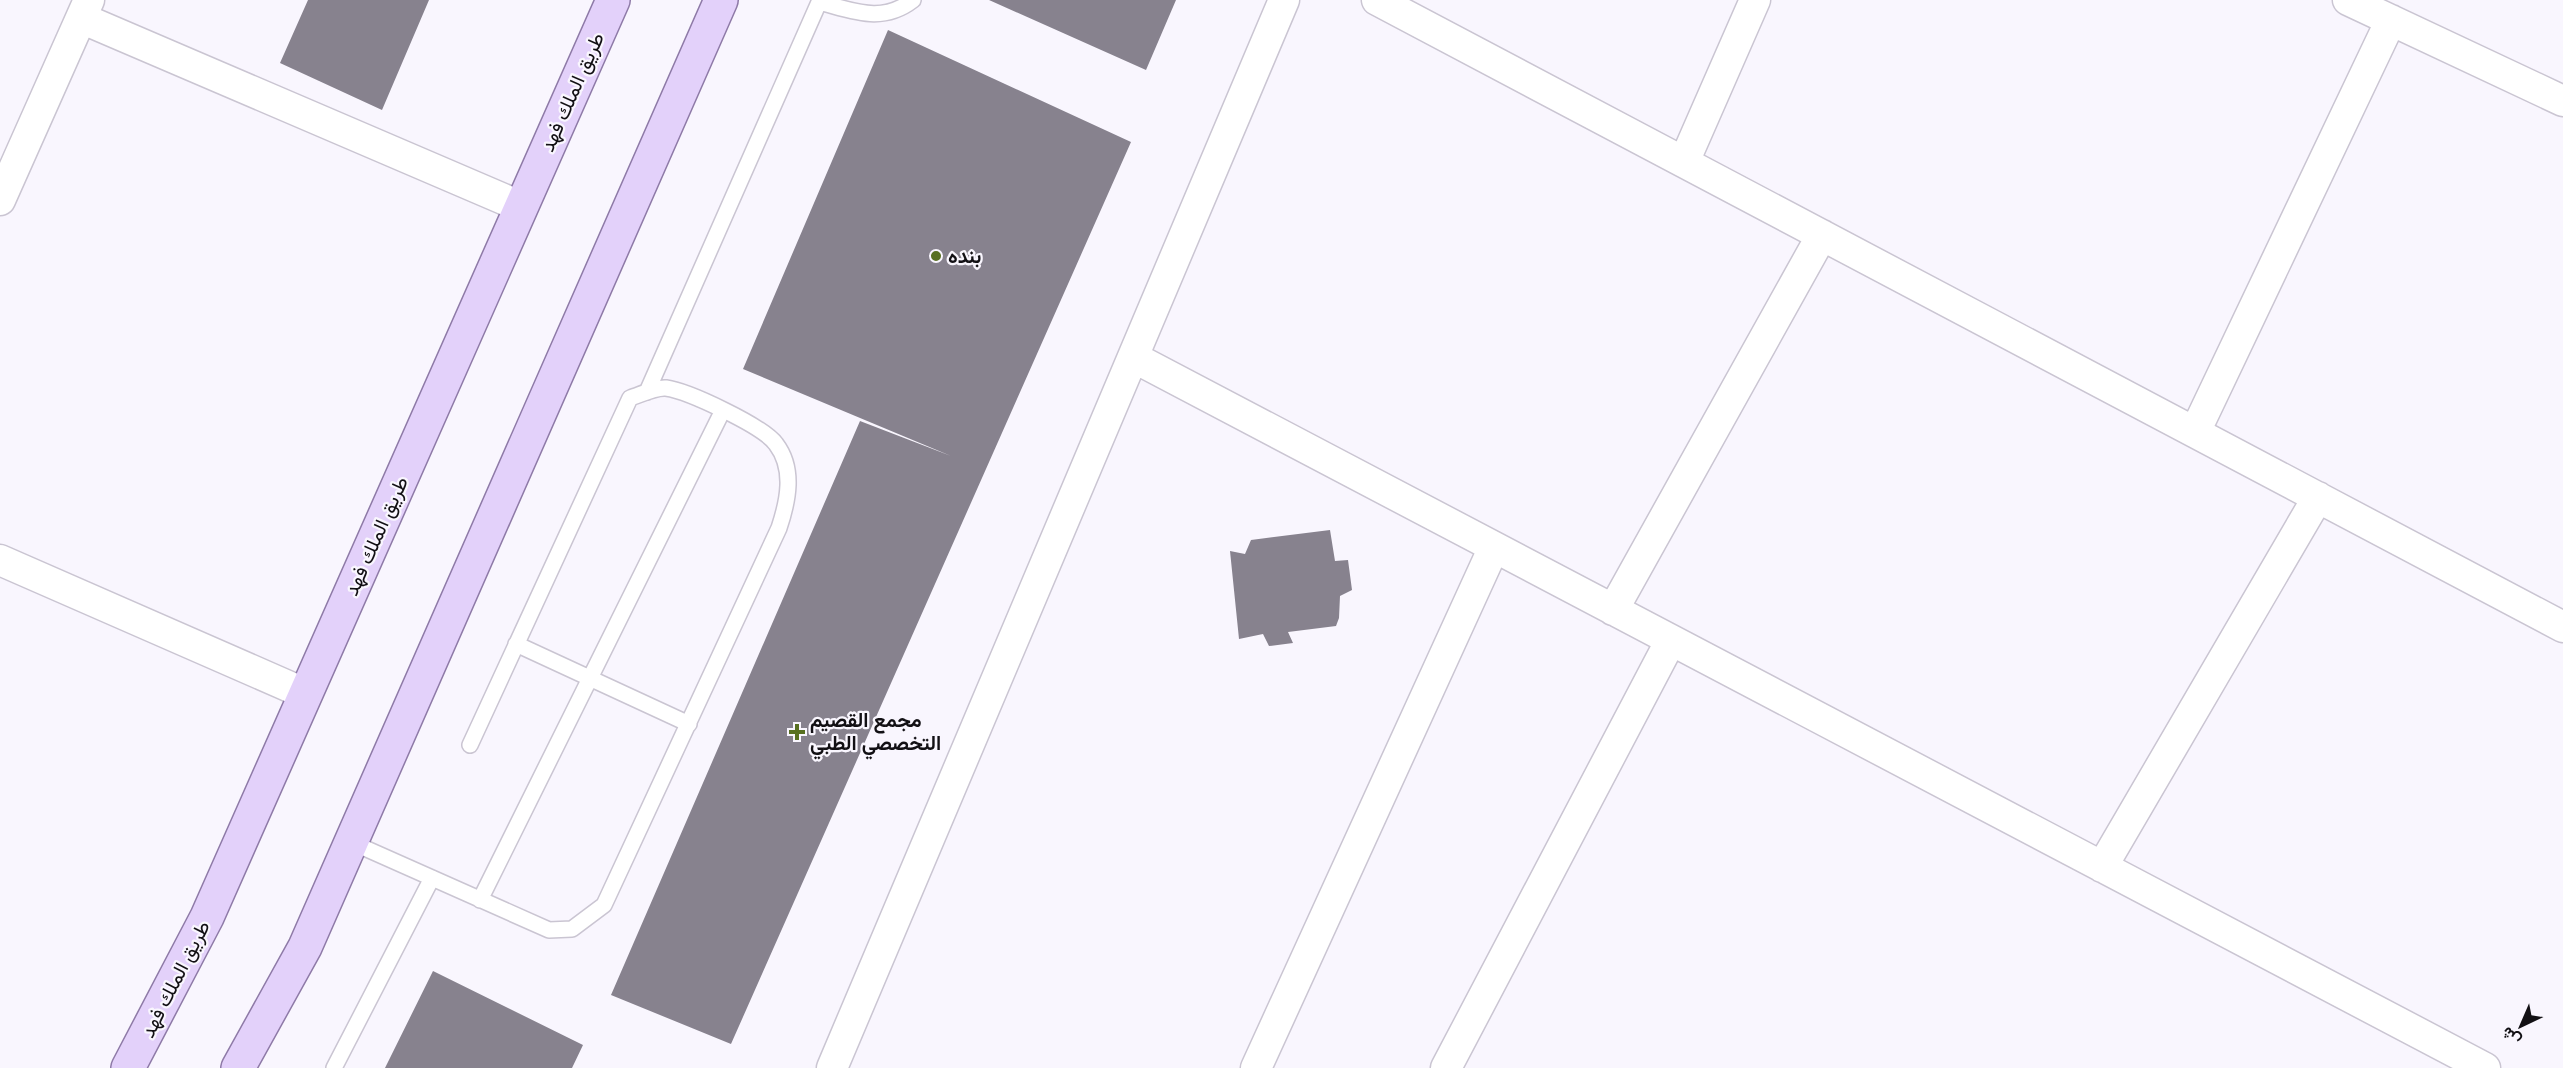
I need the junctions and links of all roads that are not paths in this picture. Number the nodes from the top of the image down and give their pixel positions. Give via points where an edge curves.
1 (613, 0) edge
2 (720, 0) edge
3 (912, 0) edge
4 (1284, 0) edge
5 (1377, 0) edge
6 (1755, 0) edge
7 (2348, 0) edge
8 (820, 1) edge
9 (85, 9) edge
10 (2391, 20) junction
11 (2563, 101) edge
12 (1684, 162) junction
13 (0, 200) edge
14 (522, 207) junction
15 (1822, 235) junction
16 (1133, 357) junction
17 (647, 392) junction
18 (723, 410) junction
19 (2195, 432) junction
20 (2318, 497) junction
21 (1494, 547) junction
22 (0, 560) edge
23 (1613, 610) junction
24 (2563, 627) edge
25 (1671, 640) junction
26 (516, 644) junction
27 (590, 678) junction
28 (306, 694) junction
29 (688, 724) junction
30 (470, 745) dead end
31 (351, 842) junction
32 (2102, 867) junction
33 (432, 878) junction
34 (480, 900) junction
35 (128, 1068) edge
36 (238, 1068) edge
37 (334, 1068) edge
38 (832, 1068) edge
39 (1256, 1068) edge
40 (1446, 1068) edge
41 (2485, 1068) edge

1 - 14 main road, طريق الملك فهد
2 - 31 main road
3 - 8 lane via 898,11 872,15
4 - 16 street
5 - 12 street
6 - 12 street
7 - 10 street
8 - 17 lane
9 - 13 street
9 - 14 street
10 - 11 street
10 - 19 street
12 - 15 street
14 - 28 main road, طريق الملك فهد
15 - 19 street
15 - 23 street
16 - 21 street
16 - 38 street
17 - 18 lane via 664,388
17 - 26 lane via 630,398
18 - 27 lane
18 - 29 lane via 752,424 776,444 785,464 788,499 779,528
19 - 20 street
20 - 24 street
20 - 32 street
21 - 23 street
21 - 39 street
22 - 28 street
23 - 25 street
25 - 32 street
25 - 40 street
26 - 27 lane
26 - 30 lane
27 - 29 lane
27 - 34 lane
28 - 35 main road, طريق الملك فهد via 207,917
29 - 34 lane via 604,905 572,928 549,930
31 - 33 lane
31 - 36 main road via 304,947
32 - 41 street
33 - 34 lane
33 - 37 lane

